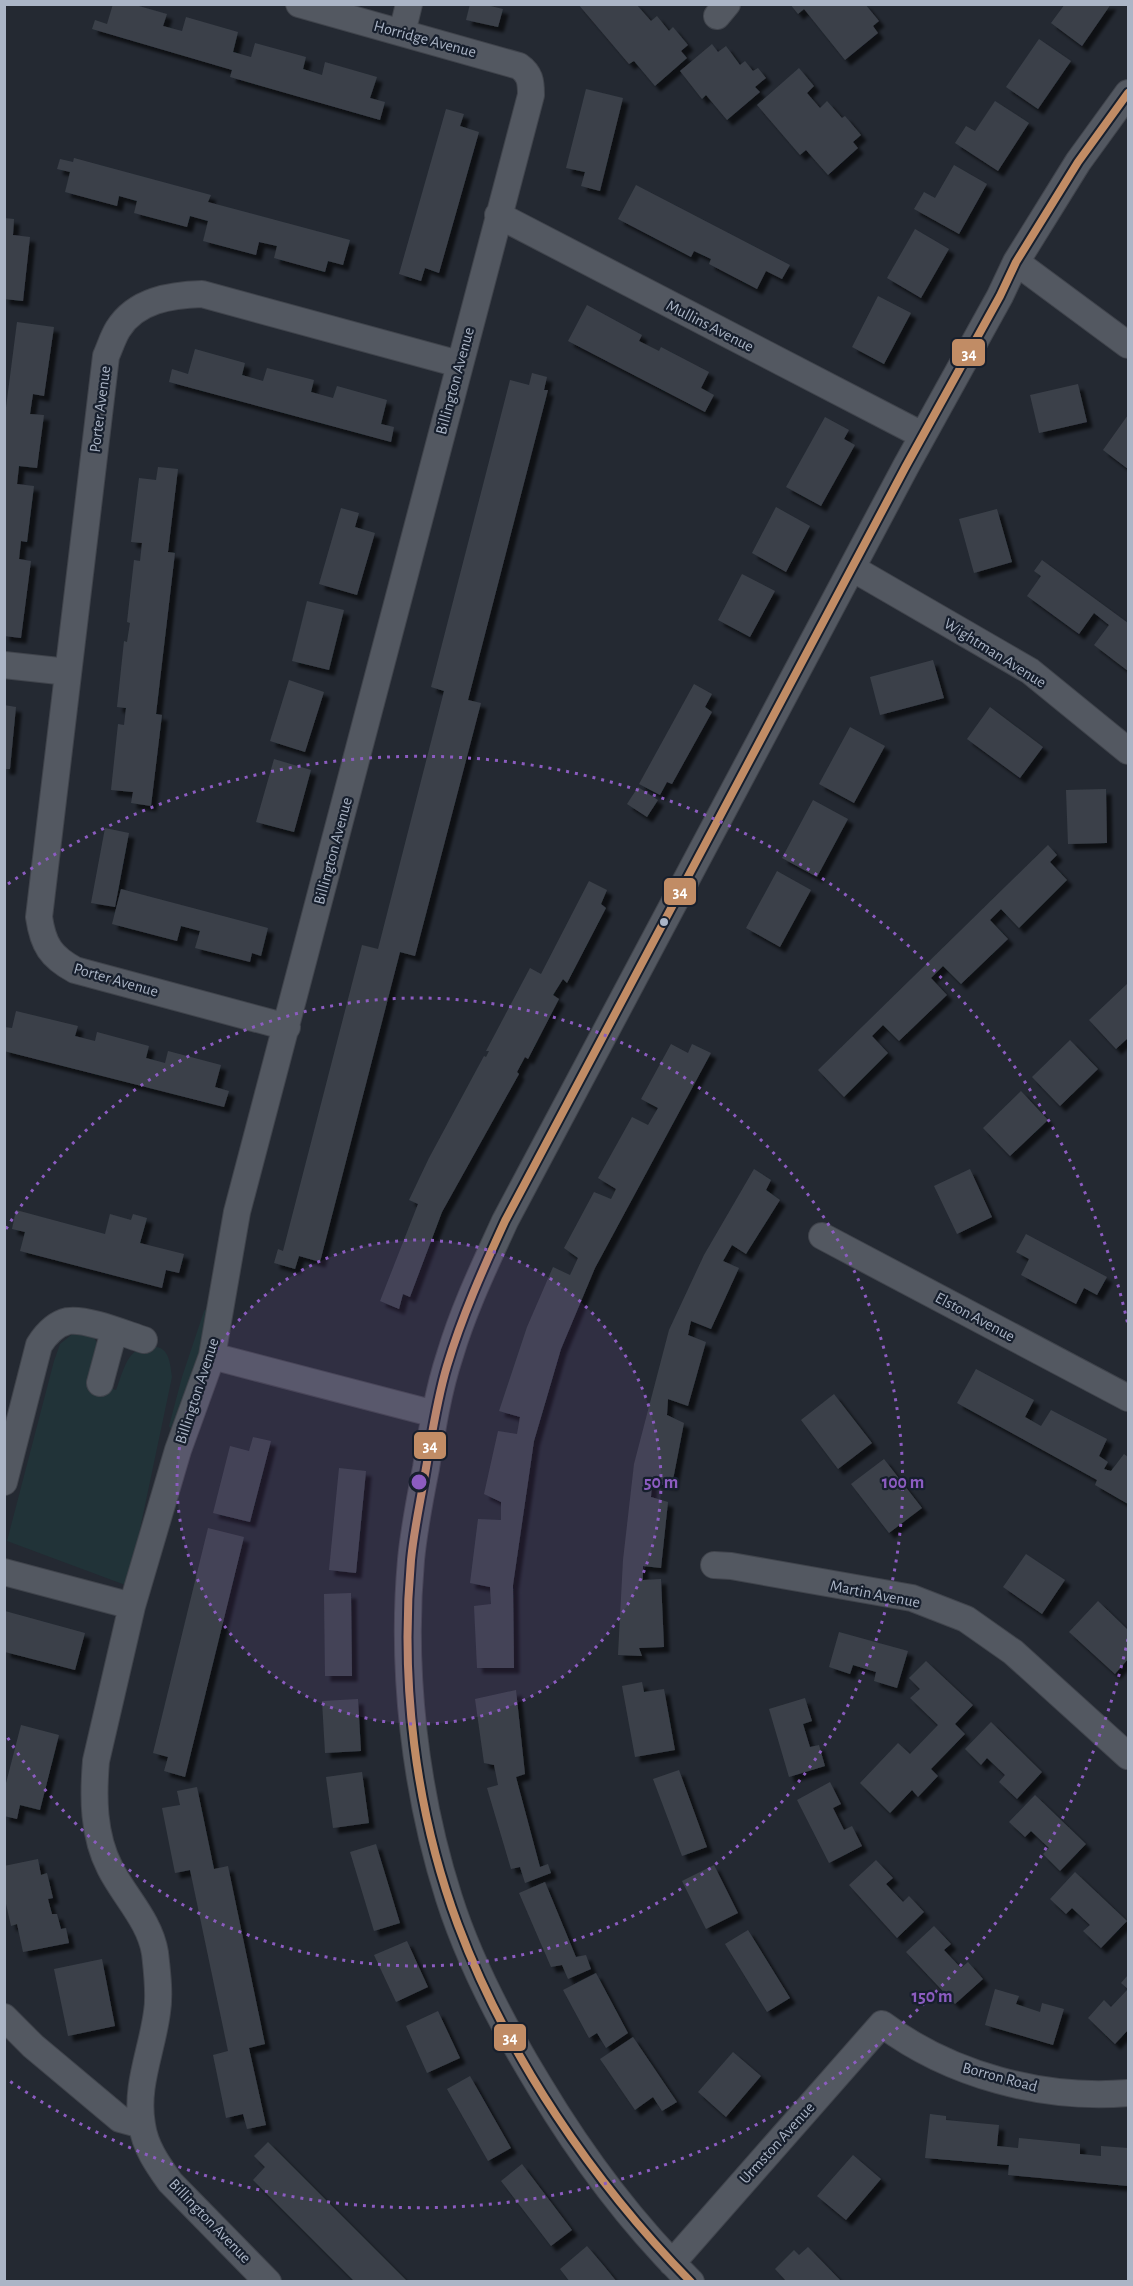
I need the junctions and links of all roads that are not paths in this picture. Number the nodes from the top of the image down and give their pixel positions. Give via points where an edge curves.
1 (299, 4) edge
2 (409, 4) edge
3 (402, 33) junction
4 (1128, 93) edge
5 (531, 94) joint
6 (498, 215) junction
7 (1016, 262) junction
8 (1128, 345) edge
9 (459, 364) junction
10 (922, 435) junction
11 (852, 568) junction
12 (4, 665) edge
13 (68, 672) junction
14 (1128, 751) edge
15 (287, 1027) junction
16 (822, 1236) dead end
17 (114, 1331) junction
18 (144, 1340) dead end
19 (213, 1356) junction
20 (100, 1383) dead end
21 (1126, 1391) edge
22 (435, 1414) junction
23 (4, 1482) edge
24 (714, 1565) dead end
25 (4, 1572) edge
26 (132, 1606) junction
27 (1128, 1756) edge
28 (4, 2017) edge
29 (882, 2024) joint
30 (1128, 2093) edge
31 (142, 2125) junction
32 (672, 2263) junction
33 (268, 2282) edge
34 (692, 2282) edge

1 - 3 street, Horridge Avenue
2 - 3 street
3 - 5 street, Horridge Avenue via 519,66 528,73
4 - 7 street via 1078,162
5 - 6 street, Billington Avenue
6 - 9 street, Billington Avenue
6 - 10 street, Mullins Avenue
7 - 8 street
7 - 10 street
9 - 13 street, Porter Avenue via 202,294 173,295 131,314 118,329 106,356
9 - 15 street, Billington Avenue
10 - 11 street
11 - 14 street, Wightman Avenue via 1030,671
11 - 22 street via 505,1221 449,1355
12 - 13 street
13 - 15 street, Porter Avenue via 39,917 41,934 49,950 59,962 75,970
15 - 19 street, Billington Avenue via 237,1212
16 - 21 street, Elston Avenue
17 - 18 street
17 - 20 street
17 - 23 street via 70,1321 46,1335 39,1345
19 - 22 street
19 - 26 street, Billington Avenue via 178,1450
22 - 32 street via 411,1557 409,1673 414,1734 435,1849 449,1900 513,2042 590,2166
24 - 27 street, Martin Avenue via 912,1598 966,1620 1013,1652
25 - 26 street
26 - 31 street, Billington Avenue via 96,1761 94,1785 98,1838 109,1867 148,1931 154,1950 157,2011 142,2080
28 - 31 street via 111,2112
29 - 30 street, Borron Road via 904,2041 960,2067 1014,2084 1062,2092
29 - 32 street, Urmston Avenue
31 - 33 street, Billington Avenue via 150,2149 170,2182
32 - 34 street

